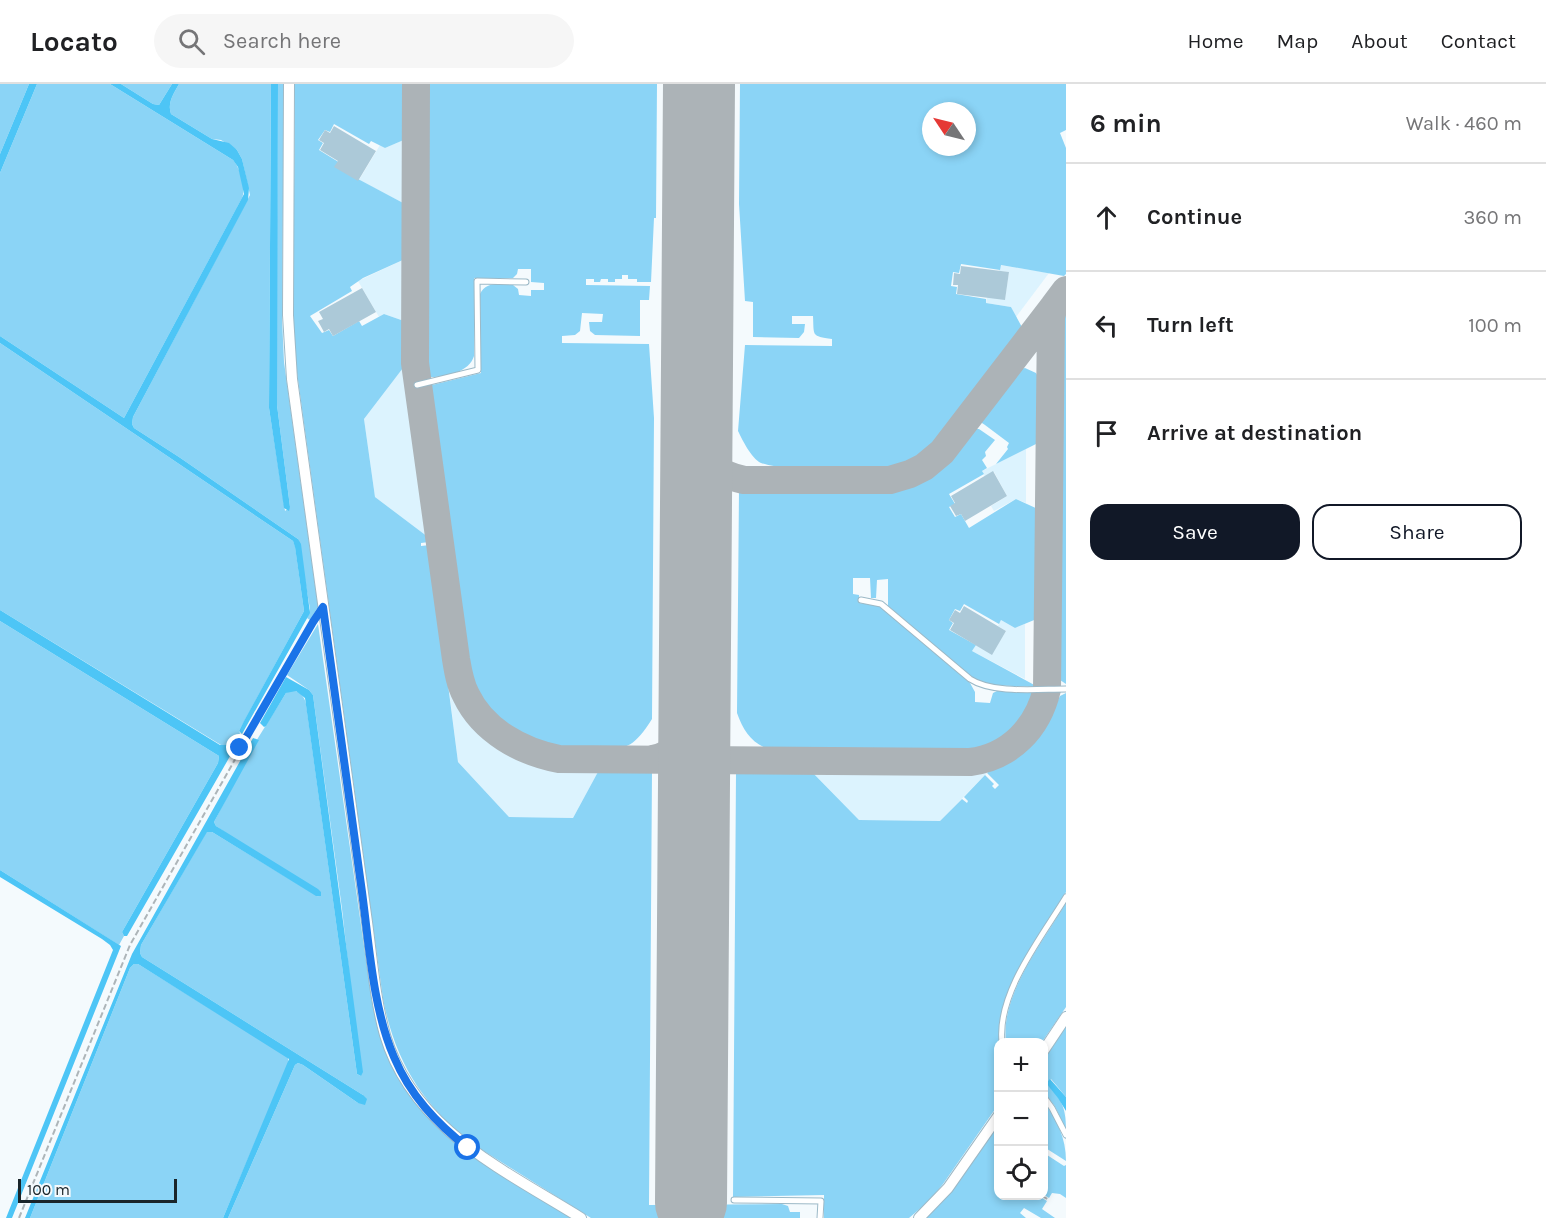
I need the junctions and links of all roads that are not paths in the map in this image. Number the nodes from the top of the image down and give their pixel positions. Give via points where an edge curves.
1 (289, 84) edge
2 (526, 282) dead end
3 (417, 385) dead end
4 (861, 600) dead end
5 (323, 607) junction
6 (313, 622) road end
7 (1066, 689) edge
8 (1066, 897) edge
9 (1066, 1017) edge
10 (1002, 1038) edge
11 (1048, 1044) edge
12 (1048, 1103) edge
13 (994, 1122) edge
14 (1066, 1134) edge
15 (734, 1200) dead end
16 (581, 1218) edge
17 (820, 1218) edge
18 (919, 1218) edge

1 - 5 street via 288,326
2 - 3 lane via 477,281 478,370
4 - 7 lane via 881,604 980,685
5 - 6 lane
5 - 16 street via 380,1012 394,1057 424,1107 450,1133
8 - 10 lane via 1010,993
9 - 11 street
12 - 14 lane
13 - 18 street via 948,1188
15 - 17 lane via 821,1201

